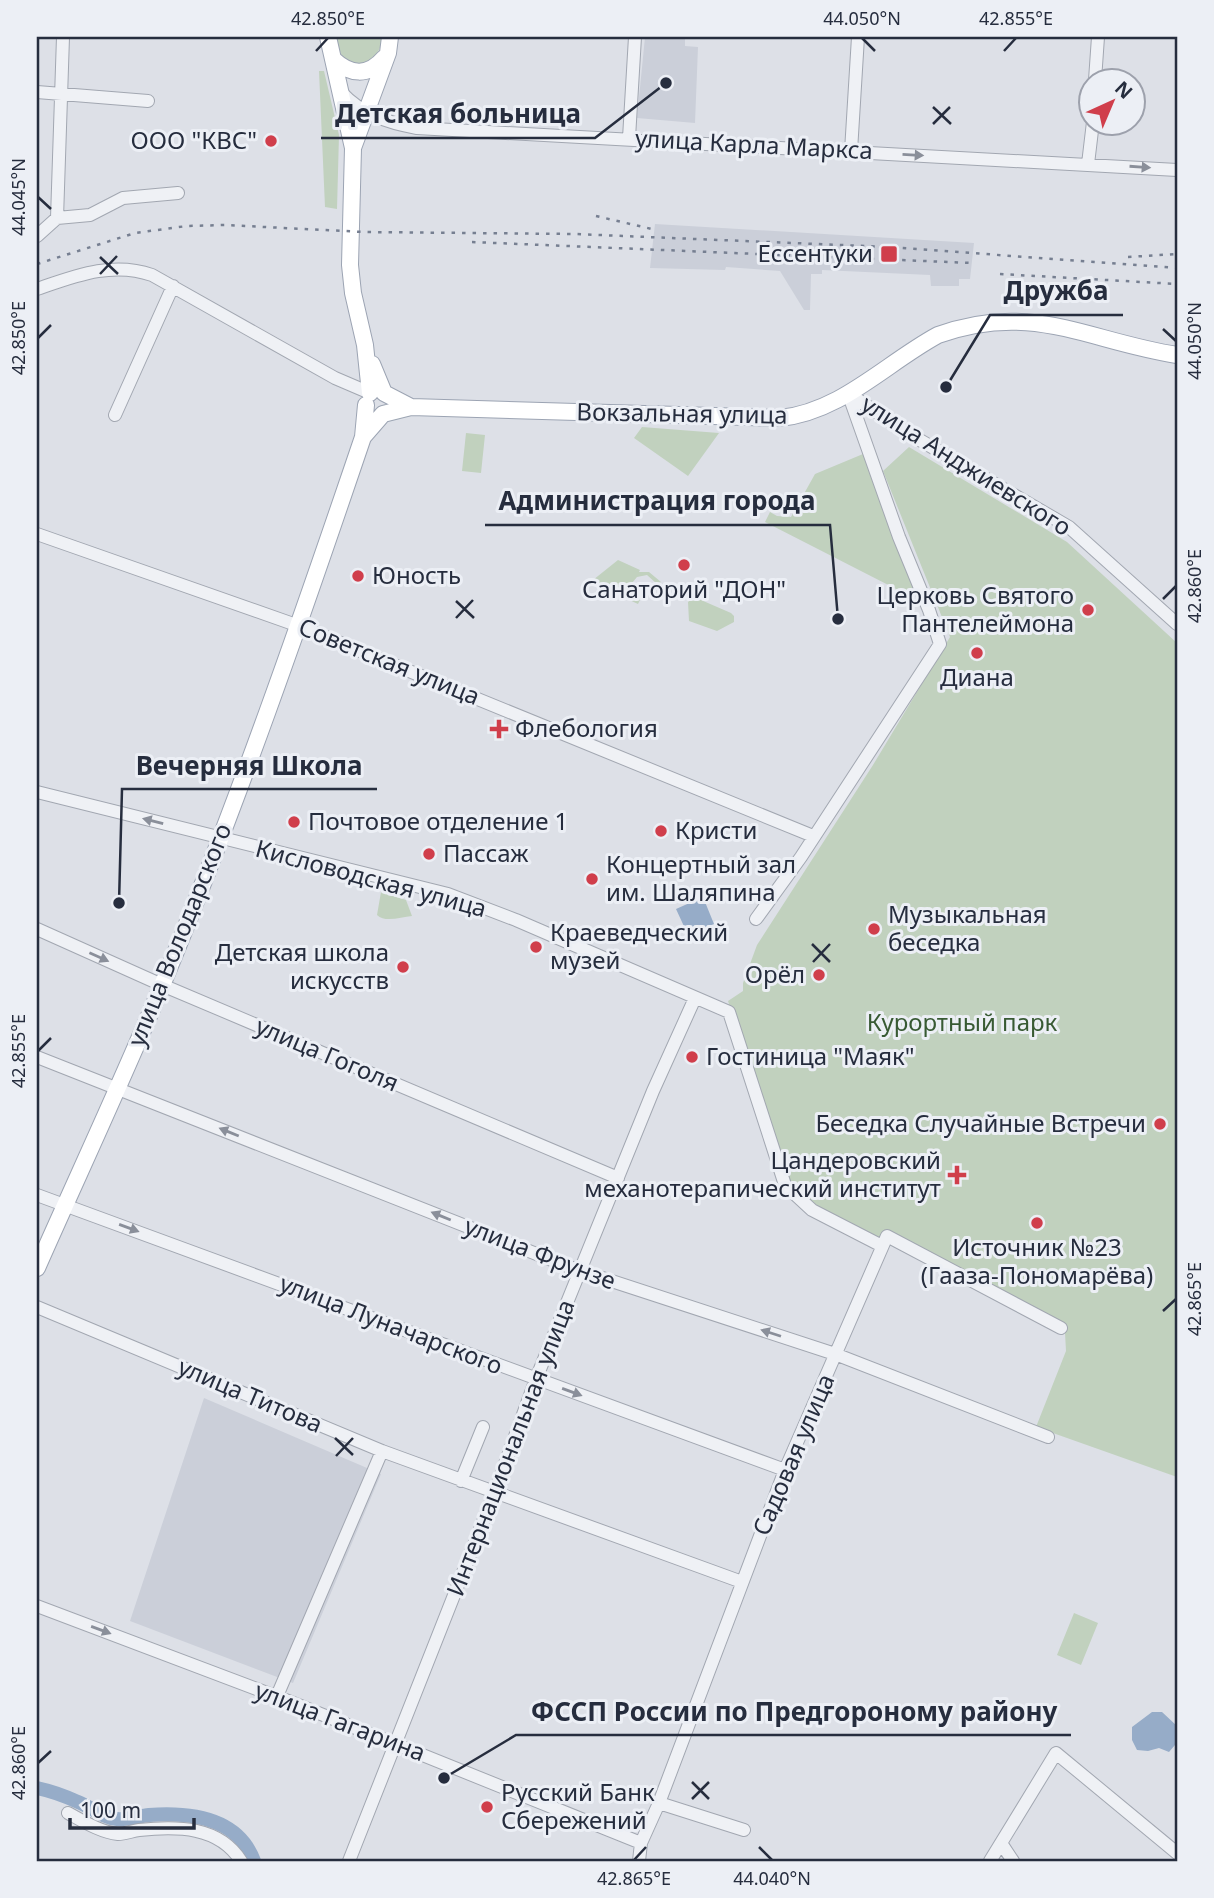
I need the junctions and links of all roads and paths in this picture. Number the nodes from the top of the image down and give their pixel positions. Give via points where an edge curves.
1 (63, 37) edge
2 (328, 37) edge
3 (635, 37) edge
4 (858, 37) edge
5 (1098, 37) edge
6 (389, 45) edge
7 (333, 59) junction
8 (1096, 66) edge
9 (37, 92) edge
10 (341, 92) junction
11 (60, 93) junction
12 (148, 101) dead end
13 (367, 112) junction
14 (1091, 136) edge
15 (629, 138) junction
16 (353, 148) junction
17 (851, 151) junction
18 (1088, 164) junction
19 (1177, 170) edge
20 (178, 192) dead end
21 (57, 218) junction
22 (37, 236) edge
23 (173, 286) junction
24 (37, 289) edge
25 (1177, 355) edge
26 (848, 394) junction
27 (373, 397) junction
28 (411, 407) junction
29 (383, 414) junction
30 (115, 415) dead end
31 (363, 437) junction
32 (37, 534) edge
33 (1177, 623) edge
34 (299, 626) junction
35 (37, 792) edge
36 (813, 836) junction
37 (219, 838) junction
38 (756, 919) dead end
39 (37, 929) edge
40 (162, 985) junction
41 (695, 998) junction
42 (37, 1057) edge
43 (117, 1087) junction
44 (618, 1178) junction
45 (37, 1195) edge
46 (65, 1206) junction
47 (882, 1246) junction
48 (37, 1268) edge
49 (581, 1272) junction
50 (37, 1307) edge
51 (1061, 1328) dead end
52 (835, 1354) junction
53 (536, 1379) junction
54 (484, 1427) dead end
55 (1048, 1437) dead end
56 (382, 1451) junction
57 (785, 1469) junction
58 (461, 1481) junction
59 (494, 1494) junction
60 (742, 1582) junction
61 (37, 1606) edge
62 (277, 1696) junction
63 (395, 1743) junction
64 (659, 1803) junction
65 (68, 1813) dead end
66 (744, 1830) dead end
67 (641, 1843) junction
68 (1001, 1843) junction
69 (1177, 1853) edge
70 (241, 1861) edge
71 (349, 1861) edge
72 (639, 1861) edge
73 (990, 1861) edge
74 (1013, 1861) edge

1 - 11 street
2 - 7 main road
3 - 15 street
4 - 17 street
5 - 8 street
6 - 7 main road via 370,71 343,68
6 - 13 main road
7 - 10 main road
9 - 11 street
10 - 13 street, улица Карла Маркса
10 - 16 main road
11 - 12 street
11 - 21 street
13 - 15 street, улица Карла Маркса via 417,128
13 - 16 main road
14 - 18 street
15 - 17 street, улица Карла Маркса
16 - 27 main road via 350,265
17 -> 18 street, улица Карла Маркса
18 -> 19 street, улица Карла Маркса
20 - 21 street via 123,198 90,215
21 - 22 street
23 - 24 street via 136,269 120,268
23 - 27 street
23 - 30 street
25 - 26 main road, Вокзальная улица via 1053,325 996,322 939,335
26 - 28 main road, Вокзальная улица via 809,414 780,418
26 - 33 street, улица Анджиевского via 1069,527
26 - 36 street via 940,644
27 - 28 main road
27 - 29 main road via 372,414
27 - 31 main road
28 - 29 main road
29 - 31 main road
31 - 34 main road, улица Володарского
32 - 34 street, Советская улица
34 - 36 street, Советская улица
34 - 37 main road, улица Володарского
37 -> 35 street, Кисловодская улица
36 - 38 street
37 - 40 main road, улица Володарского
37 - 41 street, Кисловодская улица via 448,894
39 -> 40 street, улица Гоголя
40 - 43 main road, улица Володарского
40 - 44 street, улица Гоголя
41 - 44 street, Интернациональная улица
41 - 47 street, Кисловодская улица via 729,1012 785,1185 812,1210
42 - 43 street, улица Фрунзе
43 - 46 main road, улица Володарского
49 -> 43 street, улица Фрунзе
44 - 49 street, Интернациональная улица
45 - 46 street, улица Луначарского
46 - 48 main road, улица Володарского
46 -> 53 street, улица Луначарского
47 - 51 street via 887,1236
47 - 52 street, Садовая улица
52 -> 49 street, улица Фрунзе
49 - 53 street, Интернациональная улица
50 - 56 street, улица Титова
52 - 55 street, улица Фрунзе
52 - 57 street, Садовая улица
53 -> 57 street, улица Луначарского
53 - 59 street, Интернациональная улица
54 - 58 street
56 - 58 street, улица Титова
56 - 62 street
57 - 60 street, Садовая улица
58 - 59 street, улица Титова
59 - 60 street, улица Титова
59 - 63 street, Интернациональная улица
60 - 64 street, Садовая улица
61 -> 62 street, улица Гагарина
62 - 63 street, улица Гагарина
63 - 67 street, улица Гагарина
63 - 71 street, Интернациональная улица
64 - 66 street
64 - 67 street, Садовая улица
65 - 70 street via 119,1834 160,1828 211,1833
67 - 72 street, Садовая улица
68 - 69 street via 1056,1754
68 - 73 street
68 - 74 street

